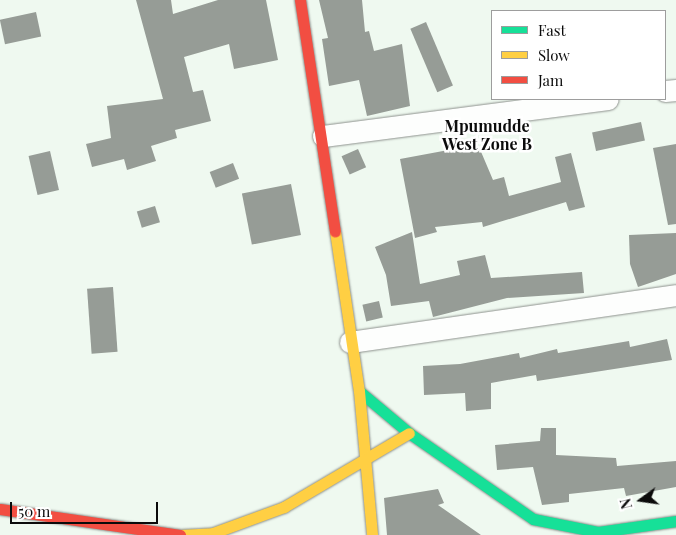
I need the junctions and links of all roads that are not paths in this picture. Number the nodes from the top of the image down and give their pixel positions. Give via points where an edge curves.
1 (300, 0) edge
2 (600, 100) edge
3 (322, 136) junction
4 (676, 295) edge
5 (350, 342) junction
6 (359, 391) junction
7 (409, 433) junction
8 (363, 457) junction
9 (0, 509) edge
10 (676, 521) edge
11 (372, 535) edge

1 - 3 street
2 - 3 street
3 - 5 street
4 - 5 street
5 - 6 street
6 - 7 street
6 - 8 street
7 - 8 street
7 - 10 street via 534,519 598,532
8 - 9 street via 284,507 213,533 173,535
8 - 11 street

